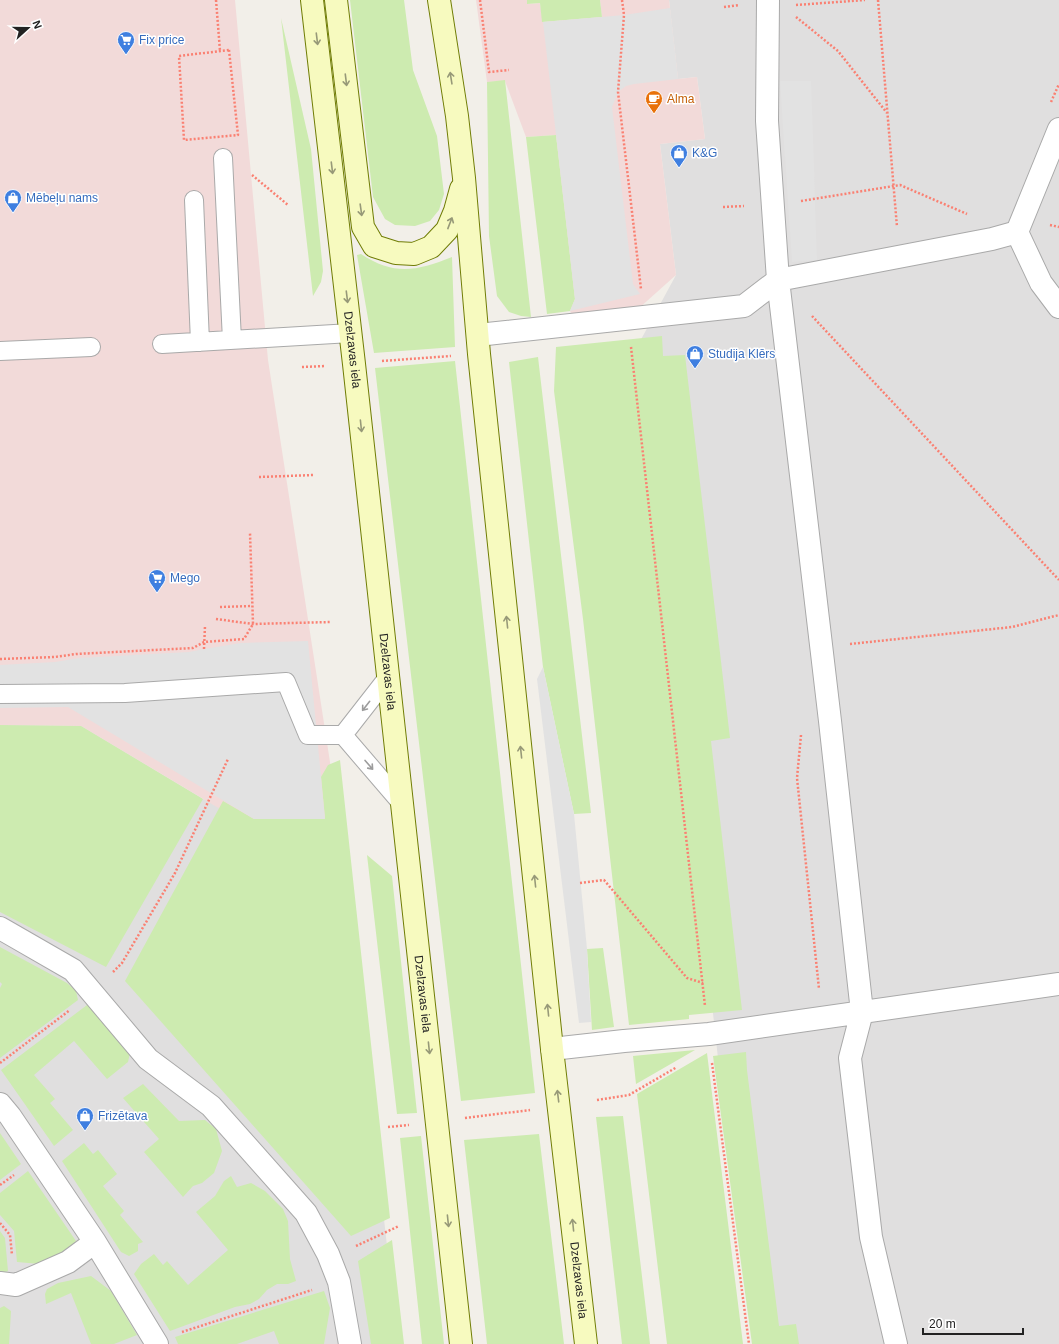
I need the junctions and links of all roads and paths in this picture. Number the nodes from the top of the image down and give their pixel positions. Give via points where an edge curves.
1 (216, 0) edge
2 (312, 0) edge
3 (336, 0) edge
4 (439, 0) edge
5 (480, 0) edge
6 (622, 0) edge
7 (865, 0) edge
8 (878, 0) edge
9 (773, 5) edge
10 (220, 51) junction
11 (509, 70) dead end
12 (888, 114) junction
13 (1059, 129) edge
14 (223, 158) dead end
15 (250, 173) dead end
16 (464, 178) junction
17 (894, 186) junction
18 (194, 200) dead end
19 (288, 205) dead end
20 (773, 205) junction
21 (972, 217) dead end
22 (897, 230) dead end
23 (1018, 232) junction
24 (778, 280) junction
25 (1059, 307) edge
26 (810, 313) dead end
27 (628, 318) junction
28 (351, 333) junction
29 (478, 335) junction
30 (232, 340) junction
31 (200, 342) junction
32 (162, 344) dead end
33 (91, 347) dead end
34 (0, 351) edge
35 (452, 356) dead end
36 (380, 361) dead end
37 (328, 366) dead end
38 (302, 367) dead end
39 (314, 475) dead end
40 (259, 477) dead end
41 (250, 533) dead end
42 (1059, 580) edge
43 (252, 606) junction
44 (220, 607) dead end
45 (1059, 615) edge
46 (216, 619) dead end
47 (331, 622) dead end
48 (253, 624) junction
49 (205, 626) dead end
50 (204, 642) junction
51 (821, 647) junction
52 (204, 649) dead end
53 (0, 659) edge
54 (389, 676) junction
55 (0, 694) edge
56 (802, 731) dead end
57 (343, 735) junction
58 (228, 759) dead end
59 (403, 805) junction
60 (580, 882) dead end
61 (0, 928) edge
62 (703, 984) junction
63 (1059, 984) edge
64 (93, 992) junction
65 (820, 994) dead end
66 (862, 1012) junction
67 (709, 1034) junction
68 (552, 1049) junction
69 (0, 1063) edge
70 (683, 1063) dead end
71 (597, 1100) dead end
72 (0, 1104) edge
73 (536, 1109) dead end
74 (463, 1119) dead end
75 (416, 1124) dead end
76 (388, 1127) dead end
77 (0, 1223) edge
78 (399, 1226) dead end
79 (96, 1242) junction
80 (328, 1254) junction
81 (339, 1282) junction
82 (8, 1284) edge
83 (156, 1342) edge
84 (350, 1344) edge
85 (461, 1344) edge
86 (586, 1344) edge
87 (749, 1344) edge
88 (896, 1344) edge

1 - 10 path
2 -> 28 main road, Dzelzavas iela
3 -> 16 main road via 363,227 374,246 396,253 414,254 431,246 447,230
16 -> 4 main road, Dzelzavas iela
5 - 11 path via 489,72
6 - 27 path via 624,15 618,92 642,296
7 - 9 path
8 - 12 path
9 - 12 path via 838,51
9 - 20 street via 767,121
10 - 10 path via 179,56 184,140 238,135 229,50
12 - 17 path
13 - 23 street
14 - 30 lane
15 - 19 path
16 - 29 main road, Dzelzavas iela
17 - 20 path
17 - 21 path via 900,185
17 - 22 path
18 - 31 lane
20 - 24 street
23 - 24 street
23 - 25 street via 1041,283
24 - 27 street via 744,306
24 - 51 street
26 - 42 path
27 - 29 street
27 - 62 path
28 - 30 lane
28 -> 54 main road, Dzelzavas iela
68 -> 29 main road, Dzelzavas iela
30 - 31 lane
31 - 32 lane
33 - 34 lane
35 - 36 path
37 - 38 path
39 - 40 path
41 - 43 path
43 - 44 path
43 - 48 path
45 - 51 path via 1012,627
46 - 48 path
47 - 48 path
48 - 50 path via 244,639
49 - 50 path
50 - 52 path
50 - 53 path via 193,648 76,654 55,658
51 - 66 street
54 -> 57 lane
54 - 59 main road, Dzelzavas iela
55 - 57 lane via 125,693 286,682 308,735
56 - 65 path via 796,778
57 -> 59 lane
58 - 64 path via 175,873 122,963
59 -> 85 main road, Dzelzavas iela
60 - 62 path via 604,880 687,978
61 - 64 street via 73,970
62 - 67 path
63 - 66 street
64 - 69 path
64 - 80 street via 148,1059 211,1106 306,1213
66 - 67 street
66 - 88 street via 850,1058 871,1238
67 - 68 street
67 - 87 path
86 -> 68 main road, Dzelzavas iela
70 - 71 path via 629,1095
72 - 79 street
73 - 74 path
75 - 76 path
77 - 82 path via 10,1235
78 - 80 path via 354,1247
79 - 82 street via 68,1262
79 - 83 street
80 - 81 street
81 - 83 path
81 - 84 street

